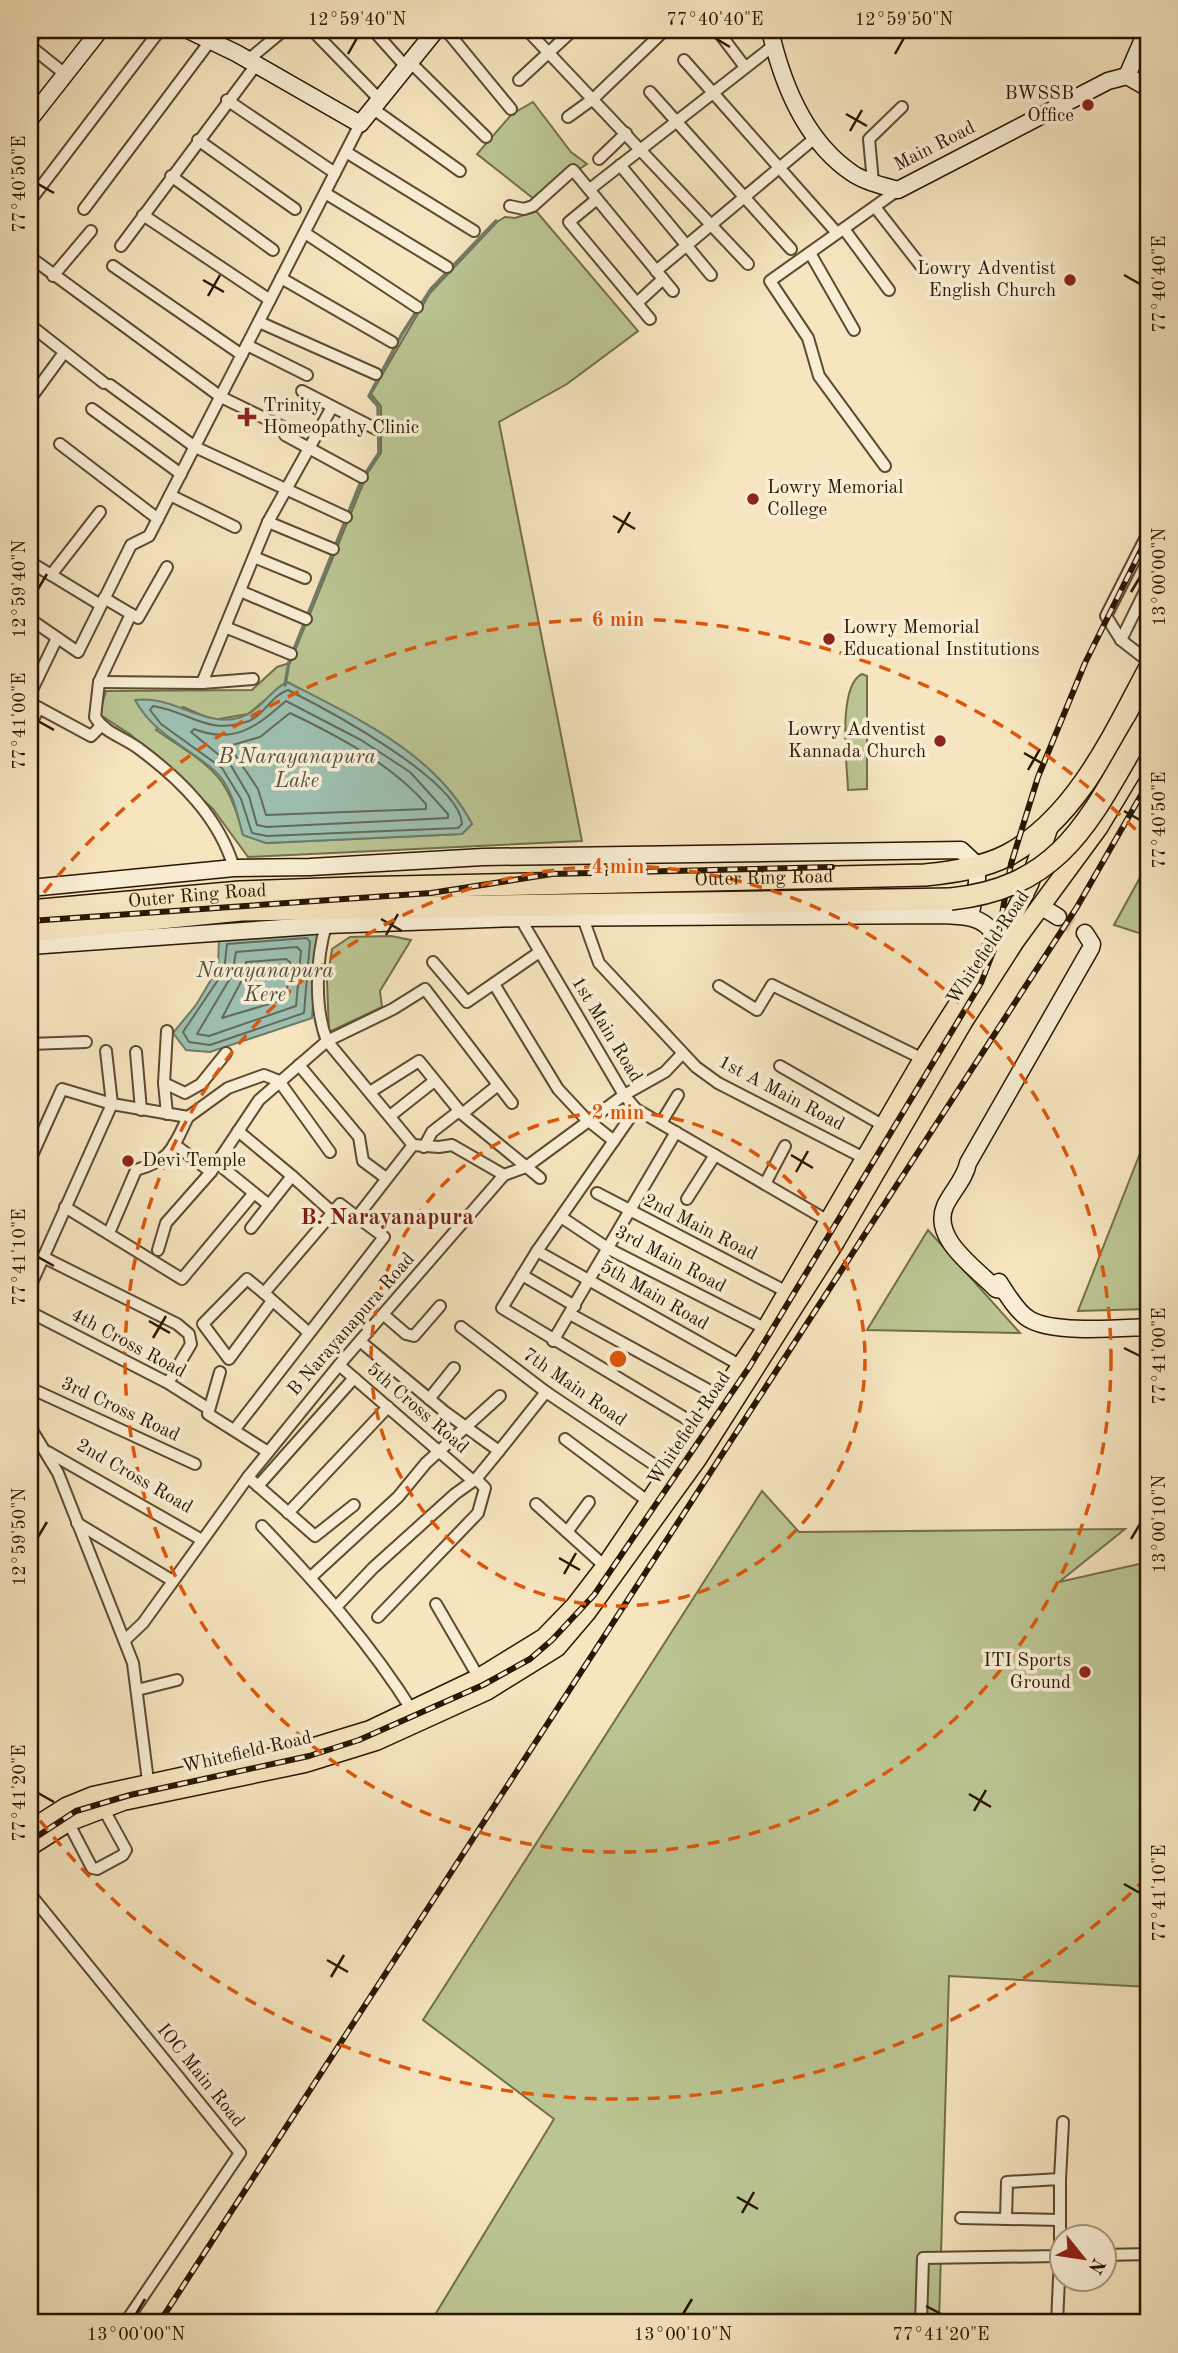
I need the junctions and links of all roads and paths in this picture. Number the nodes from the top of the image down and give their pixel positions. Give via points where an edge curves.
1 (39, 30) edge
2 (100, 30) edge
3 (160, 30) edge
4 (284, 30) edge
5 (312, 30) edge
6 (373, 30) edge
7 (437, 30) edge
8 (527, 30) edge
9 (573, 30) edge
10 (665, 30) edge
11 (717, 30) edge
12 (201, 34) edge
13 (771, 38) edge
14 (1146, 38) edge
15 (30, 44) edge
16 (549, 53) junction
17 (684, 60) dead end
18 (252, 62) junction
19 (409, 66) junction
20 (745, 67) junction
21 (65, 74) junction
22 (1127, 76) junction
23 (519, 80) dead end
24 (1148, 88) edge
25 (650, 92) dead end
26 (712, 93) junction
27 (593, 99) junction
28 (228, 100) junction
29 (376, 104) junction
30 (902, 107) dead end
31 (510, 109) dead end
32 (568, 117) dead end
33 (30, 119) edge
34 (676, 121) junction
35 (360, 124) junction
36 (626, 133) junction
37 (486, 138) dead end
38 (815, 138) junction
39 (198, 140) junction
40 (641, 149) junction
41 (346, 152) junction
42 (599, 159) dead end
43 (620, 165) junction
44 (779, 168) junction
45 (460, 171) dead end
46 (335, 173) junction
47 (171, 176) junction
48 (873, 182) junction
49 (590, 189) junction
50 (898, 190) junction
51 (325, 193) junction
52 (746, 196) junction
53 (597, 199) junction
54 (30, 201) edge
55 (510, 206) dead end
56 (875, 206) junction
57 (84, 209) dead end
58 (295, 209) dead end
59 (143, 215) junction
60 (712, 225) junction
61 (91, 231) dead end
62 (474, 231) dead end
63 (841, 231) junction
64 (304, 233) junction
65 (687, 245) junction
66 (121, 246) dead end
67 (791, 249) dead end
68 (273, 250) dead end
69 (810, 253) junction
70 (30, 257) edge
71 (748, 264) dead end
72 (113, 266) dead end
73 (921, 266) dead end
74 (447, 267) dead end
75 (659, 275) junction
76 (711, 275) dead end
77 (53, 276) junction
78 (281, 278) junction
79 (889, 290) dead end
80 (673, 291) dead end
81 (270, 300) junction
82 (637, 303) junction
83 (417, 307) dead end
84 (650, 319) dead end
85 (259, 322) junction
86 (30, 325) edge
87 (854, 330) dead end
88 (391, 342) dead end
89 (245, 350) junction
90 (63, 354) junction
91 (376, 374) dead end
92 (307, 375) dead end
93 (302, 391) dead end
94 (220, 397) junction
95 (30, 399) edge
96 (332, 407) junction
97 (92, 409) dead end
98 (376, 429) dead end
99 (60, 444) dead end
100 (195, 447) junction
101 (309, 449) junction
102 (885, 466) dead end
103 (181, 474) junction
104 (362, 477) dead end
105 (284, 489) junction
106 (170, 495) junction
107 (100, 512) dead end
108 (346, 517) dead end
109 (158, 519) junction
110 (268, 522) junction
111 (235, 527) dead end
112 (1148, 533) edge
113 (333, 549) dead end
114 (254, 557) junction
115 (30, 562) edge
116 (167, 568) dead end
117 (51, 575) junction
118 (305, 578) dead end
119 (1148, 586) edge
120 (240, 591) junction
121 (102, 601) junction
122 (131, 614) junction
123 (30, 619) edge
124 (306, 619) dead end
125 (225, 627) junction
126 (57, 638) junction
127 (1121, 640) junction
128 (291, 654) dead end
129 (1148, 661) edge
130 (1148, 671) edge
131 (253, 679) dead end
132 (99, 682) junction
133 (202, 683) junction
134 (30, 694) edge
135 (35, 705) edge
136 (1148, 718) edge
137 (30, 725) edge
138 (101, 726) junction
139 (1148, 745) edge
140 (1049, 826) junction
141 (977, 866) junction
142 (234, 868) junction
143 (30, 888) edge
144 (1042, 907) junction
145 (30, 911) edge
146 (970, 917) junction
147 (1058, 917) tunnel mouth
148 (520, 918) junction
149 (583, 918) junction
150 (326, 925) junction
151 (30, 930) edge
152 (30, 946) edge
153 (538, 953) junction
154 (990, 955) junction
155 (433, 962) dead end
156 (494, 984) junction
157 (719, 986) dead end
158 (167, 1031) dead end
159 (327, 1041) junction
160 (86, 1042) dead end
161 (30, 1044) edge
162 (106, 1051) dead end
163 (136, 1052) dead end
164 (226, 1053) dead end
165 (682, 1054) junction
166 (923, 1059) junction
167 (299, 1065) junction
168 (780, 1066) dead end
169 (279, 1081) junction
170 (433, 1082) junction
171 (164, 1083) junction
172 (498, 1085) junction
173 (370, 1092) junction
174 (624, 1095) junction
175 (678, 1095) dead end
176 (512, 1103) dead end
177 (112, 1104) junction
178 (636, 1109) junction
179 (141, 1110) junction
180 (461, 1112) junction
181 (167, 1114) junction
182 (390, 1116) junction
183 (188, 1117) junction
184 (590, 1121) junction
185 (661, 1123) junction
186 (884, 1126) junction
187 (238, 1131) junction
188 (677, 1132) junction
189 (614, 1141) junction
190 (174, 1144) junction
191 (419, 1146) junction
192 (785, 1146) dead end
193 (330, 1152) dead end
194 (715, 1155) junction
195 (864, 1158) junction
196 (30, 1160) edge
197 (526, 1167) junction
198 (214, 1168) junction
199 (966, 1171) junction
200 (504, 1175) junction
201 (292, 1176) junction
202 (386, 1178) junction
203 (540, 1178) dead end
204 (765, 1184) junction
205 (254, 1193) junction
206 (597, 1193) dead end
207 (687, 1199) dead end
208 (269, 1205) junction
209 (65, 1207) junction
210 (628, 1211) junction
211 (333, 1213) junction
212 (357, 1217) junction
213 (561, 1217) junction
214 (830, 1223) junction
215 (251, 1228) dead end
216 (109, 1233) junction
217 (609, 1249) junction
218 (158, 1250) dead end
219 (537, 1251) junction
220 (43, 1257) junction
221 (522, 1275) junction
222 (590, 1280) junction
223 (30, 1287) edge
224 (787, 1292) junction
225 (268, 1297) junction
226 (440, 1306) dead end
227 (573, 1310) junction
228 (30, 1312) edge
229 (384, 1315) junction
230 (461, 1327) dead end
231 (1148, 1327) edge
232 (766, 1328) junction
233 (308, 1332) junction
234 (553, 1341) junction
235 (361, 1342) junction
236 (339, 1365) junction
237 (454, 1368) dead end
238 (748, 1369) junction
239 (220, 1372) dead end
240 (354, 1378) junction
241 (168, 1383) junction
242 (30, 1388) edge
243 (546, 1392) junction
244 (500, 1396) dead end
245 (721, 1396) junction
246 (429, 1399) junction
247 (388, 1407) junction
248 (209, 1409) junction
249 (30, 1427) edge
250 (465, 1427) junction
251 (700, 1427) junction
252 (235, 1429) junction
253 (565, 1439) dead end
254 (45, 1451) junction
255 (499, 1451) junction
256 (268, 1452) junction
257 (442, 1452) junction
258 (195, 1464) dead end
259 (668, 1474) junction
260 (248, 1477) junction
261 (474, 1480) junction
262 (258, 1486) junction
263 (589, 1502) dead end
264 (650, 1503) junction
265 (536, 1504) dead end
266 (354, 1505) dead end
267 (288, 1513) junction
268 (77, 1523) junction
269 (262, 1526) dead end
270 (566, 1532) junction
271 (202, 1540) junction
272 (609, 1571) junction
273 (311, 1577) junction
274 (173, 1581) junction
275 (436, 1604) dead end
276 (337, 1606) junction
277 (378, 1617) dead end
278 (125, 1640) junction
279 (479, 1678) junction
280 (177, 1680) dead end
281 (136, 1690) junction
282 (413, 1712) junction
283 (149, 1788) junction
284 (103, 1808) junction
285 (68, 1822) junction
286 (30, 1830) edge
287 (30, 1846) edge
288 (30, 1894) edge
289 (1063, 2122) dead end
290 (1060, 2179) junction
291 (961, 2218) dead end
292 (1006, 2218) junction
293 (1060, 2220) junction
294 (1060, 2224) edge
295 (1148, 2254) edge
296 (1118, 2255) edge
297 (1048, 2256) edge
298 (1059, 2294) edge
299 (125, 2323) edge
300 (920, 2323) edge
301 (1057, 2323) edge

1 - 15 street
2 - 21 street
3 - 54 street
4 - 18 street
5 - 29 street
6 - 19 street
7 - 19 street
7 - 31 street
8 - 16 street
9 - 16 street
10 - 27 street
11 - 20 street
12 - 18 street
12 - 57 street
13 - 20 street
13 - 38 street, Main Road via 789,92
14 - 22 street
15 - 21 street
16 - 23 street
16 - 27 street
17 - 26 street
18 - 28 street
18 - 35 street
19 - 29 street
19 - 37 street
20 - 26 street
21 - 33 street
22 - 24 street
22 - 50 street, Main Road via 1085,91
25 - 34 street
26 - 34 street
26 - 44 street
27 - 32 street
27 - 36 street
28 - 39 street
28 - 46 street
29 - 35 street
29 - 45 street
30 - 48 street via 869,139
34 - 40 street
34 - 52 street
35 - 41 street
36 - 40 street
36 - 42 street
38 - 44 street
38 - 48 street, Main Road via 853,174
39 - 47 street
39 - 58 street
40 - 43 street
40 - 60 street
41 - 46 street
41 - 62 street
43 - 49 street
43 - 65 street
44 - 52 street
44 - 63 street
46 - 51 street
47 - 59 street
47 - 68 street
48 - 50 street, Main Road
49 - 53 street
49 - 55 street via 573,170 533,206
50 - 56 street
51 - 64 street
51 - 74 street
52 - 60 street
52 - 67 street
53 - 75 street
53 - 82 street via 569,222
56 - 63 street
56 - 73 street
59 - 66 street
59 - 81 street
60 - 65 street
60 - 71 street
61 - 77 street
63 - 69 street
63 - 79 street
64 - 78 street
64 - 83 street
65 - 75 street
65 - 76 street
69 - 87 street
69 - 102 street via 770,281 808,338 819,376
70 - 77 street
72 - 89 street
75 - 80 street
75 - 82 street
77 - 94 street
78 - 81 street
78 - 88 street
81 - 85 street
82 - 84 street
85 - 89 street
85 - 91 street
86 - 90 street
89 - 92 street
89 - 94 street
90 - 95 street
90 - 100 street
93 - 96 street
94 - 100 street
94 - 101 street
96 - 98 street
96 - 101 street
97 - 103 street
99 - 109 street
100 - 103 street
100 - 105 street
101 - 104 street
101 - 105 street
103 - 106 street
105 - 108 street
105 - 110 street
106 - 109 street
106 - 111 street
107 - 117 street
109 - 121 street via 149,536 131,545
110 - 113 street
110 - 114 street
112 - 127 street via 1106,616
114 - 118 street
114 - 120 street
115 - 117 street
116 - 122 street via 138,618
117 - 121 street
119 - 127 street
120 - 124 street
120 - 125 street
121 - 122 street
121 - 126 street via 78,652
122 - 132 street
123 - 126 street
125 - 128 street
125 - 133 street
126 - 134 street
127 - 129 street
130 - 140 highway, Outer Ring Road via 1087,777
131 - 133 street
132 - 133 street
132 - 138 street via 94,717
135 - 137 street
135 - 138 street via 91,736
136 - 151 highway, Outer Ring Road, bridge via 1074,840 1035,873 984,895 241,910
138 - 142 street via 136,747 194,796 228,847
139 - 144 main road, Whitefield Road via 1098,828
140 - 141 highway, Outer Ring Road via 1006,856
140 - 154 main road, Whitefield Road via 1029,884
141 - 142 street via 961,850 483,857
141 - 145 highway, Outer Ring Road via 925,875 240,892
141 - 146 street
142 - 143 street
144 - 147 street
144 - 238 main road, Whitefield Road via 963,1022 839,1236
146 - 149 street
146 - 154 street via 993,933
148 - 149 street
148 - 150 street
148 - 153 street, 1st Main Road
149 - 165 street, 1st A Main Road via 599,963
150 - 152 street
150 - 159 street via 319,976 321,1027
153 - 156 street
153 - 174 street, 1st Main Road
154 - 166 main road, Whitefield Road
155 - 156 street via 467,1002
156 - 184 street via 547,1074
157 - 166 street via 757,1010 772,985
158 - 171 street
159 - 167 street
159 - 172 street via 425,989
159 - 173 street
160 - 161 street
162 - 177 street
163 - 179 street
164 - 171 street via 201,1084 185,1093
165 - 174 street, B Narayanapura Road via 665,1072
165 - 195 street, 1st A Main Road via 719,1083
166 - 186 main road, Whitefield Road
167 - 169 street
167 - 202 street via 359,1137 363,1161
168 - 186 street
169 - 183 street via 264,1075 228,1088
169 - 187 street
169 - 193 street
170 - 173 street via 419,1061
170 - 180 street
170 - 182 street
171 - 181 street
172 - 176 street
172 - 180 street
173 - 182 street
174 - 178 street, 1st Main Road
174 - 184 street, B Narayanapura Road
175 - 185 street
177 - 179 street
177 - 196 street via 62,1090
177 - 209 street
178 - 185 street, 1st Main Road
178 - 189 street
179 - 181 street
180 - 191 street
180 - 197 street
181 - 183 street
182 - 191 street
183 - 190 street
184 - 189 street
184 - 197 street, B Narayanapura Road
185 - 188 street, 1st Main Road
186 - 195 main road, Whitefield Road
187 - 198 street
187 - 201 street
188 - 194 street, 1st Main Road
188 - 210 street
189 - 213 street
190 - 198 street
190 - 216 street via 159,1163 136,1170
191 - 200 street via 452,1145
191 - 202 street
192 - 204 street
194 - 204 street, 1st Main Road
194 - 207 street
195 - 214 main road, Whitefield Road
197 - 200 street, B Narayanapura Road
197 - 203 street
198 - 205 street
198 - 218 street via 166,1223
199 - 199 street via 1091,948 1087,933 1096,947 973,1166
199 - 231 street via 944,1209 944,1222 1030,1320 1069,1329
200 - 229 street, B Narayanapura Road
201 - 208 street
201 - 211 street
202 - 212 street
204 - 214 street, 1st Main Road
205 - 208 street
205 - 216 street via 182,1279
206 - 210 street, 2nd Main Road
208 - 215 street
209 - 216 street
209 - 220 street
210 - 217 street
210 - 224 street, 2nd Main Road
211 - 212 street via 340,1204
211 - 225 street
212 - 233 street via 384,1237
213 - 217 street, 3rd Main Road
213 - 219 street
214 - 224 main road, Whitefield Road
217 - 222 street
217 - 232 street, 3rd Main Road
219 - 221 street
219 - 222 street, 5th Main Road
220 - 223 street
220 - 241 street via 189,1334 191,1344
221 - 227 street
221 - 234 street via 502,1308
222 - 227 street
222 - 238 street, 5th Main Road
224 - 232 main road, Whitefield Road
225 - 225 street via 247,1279 204,1324 229,1359
225 - 233 street
226 - 229 street via 414,1336
227 - 234 street
227 - 245 street
228 - 241 street, 4th Cross Road
229 - 235 street, B Narayanapura Road
230 - 243 street, 7th Main Road
232 - 238 main road, Whitefield Road
233 - 252 street
234 - 251 street
235 - 236 street, B Narayanapura Road
235 - 246 street
236 - 240 street, 5th Cross Road
236 - 256 street, B Narayanapura Road
237 - 246 street
238 - 245 main road, Whitefield Road
238 - 272 main road, Whitefield Road
239 - 248 street
240 - 247 street, 5th Cross Road
240 - 262 street
241 - 248 street, 4th Cross Road
242 - 258 street, 3rd Cross Road
243 - 255 street
243 - 259 street, 7th Main Road
244 - 250 street
245 - 251 main road, Whitefield Road
246 - 250 street
247 - 257 street, 5th Cross Road
247 - 267 street
248 - 252 street, 4th Cross Road via 208,1414
249 - 254 street
250 - 255 street
250 - 257 street
251 - 259 main road, Whitefield Road
252 - 256 street, 4th Cross Road
253 - 264 street
254 - 268 street
254 - 271 street, 2nd Cross Road
255 - 261 street
256 - 260 street, B Narayanapura Road
257 - 261 street, 5th Cross Road
257 - 273 street via 425,1463 398,1496
259 - 264 main road, Whitefield Road
260 - 262 street
260 - 271 street, B Narayanapura Road
261 - 276 street via 373,1568
261 - 277 street via 485,1488 478,1513
262 - 267 street
263 - 270 street
264 - 272 main road, Whitefield Road
265 - 270 street
266 - 267 street via 315,1536
268 - 274 street
268 - 278 street
269 - 273 street
270 - 272 street
271 - 274 street, B Narayanapura Road
272 - 279 main road, Whitefield Road via 544,1638
272 - 283 main road, Whitefield Road via 557,1647 486,1691 412,1728 305,1763
273 - 276 street
274 - 278 street, B Narayanapura Road
275 - 279 street
276 - 282 street via 391,1674
278 - 281 street
279 - 282 main road, Whitefield Road
280 - 281 street
281 - 283 street
282 - 283 main road, Whitefield Road via 301,1751
283 - 284 main road, Whitefield Road
283 - 286 main road, Whitefield Road via 84,1800
284 - 285 main road, Whitefield Road
284 - 285 street via 126,1850 97,1869 92,1868
285 - 287 main road, Whitefield Road
288 - 299 street, IOC Main Road via 240,2152
289 - 290 street
290 - 292 street via 1007,2182
290 - 293 street
291 - 292 street
292 - 293 street
293 - 294 street
295 - 296 street
297 - 300 street via 923,2258
298 - 301 street

